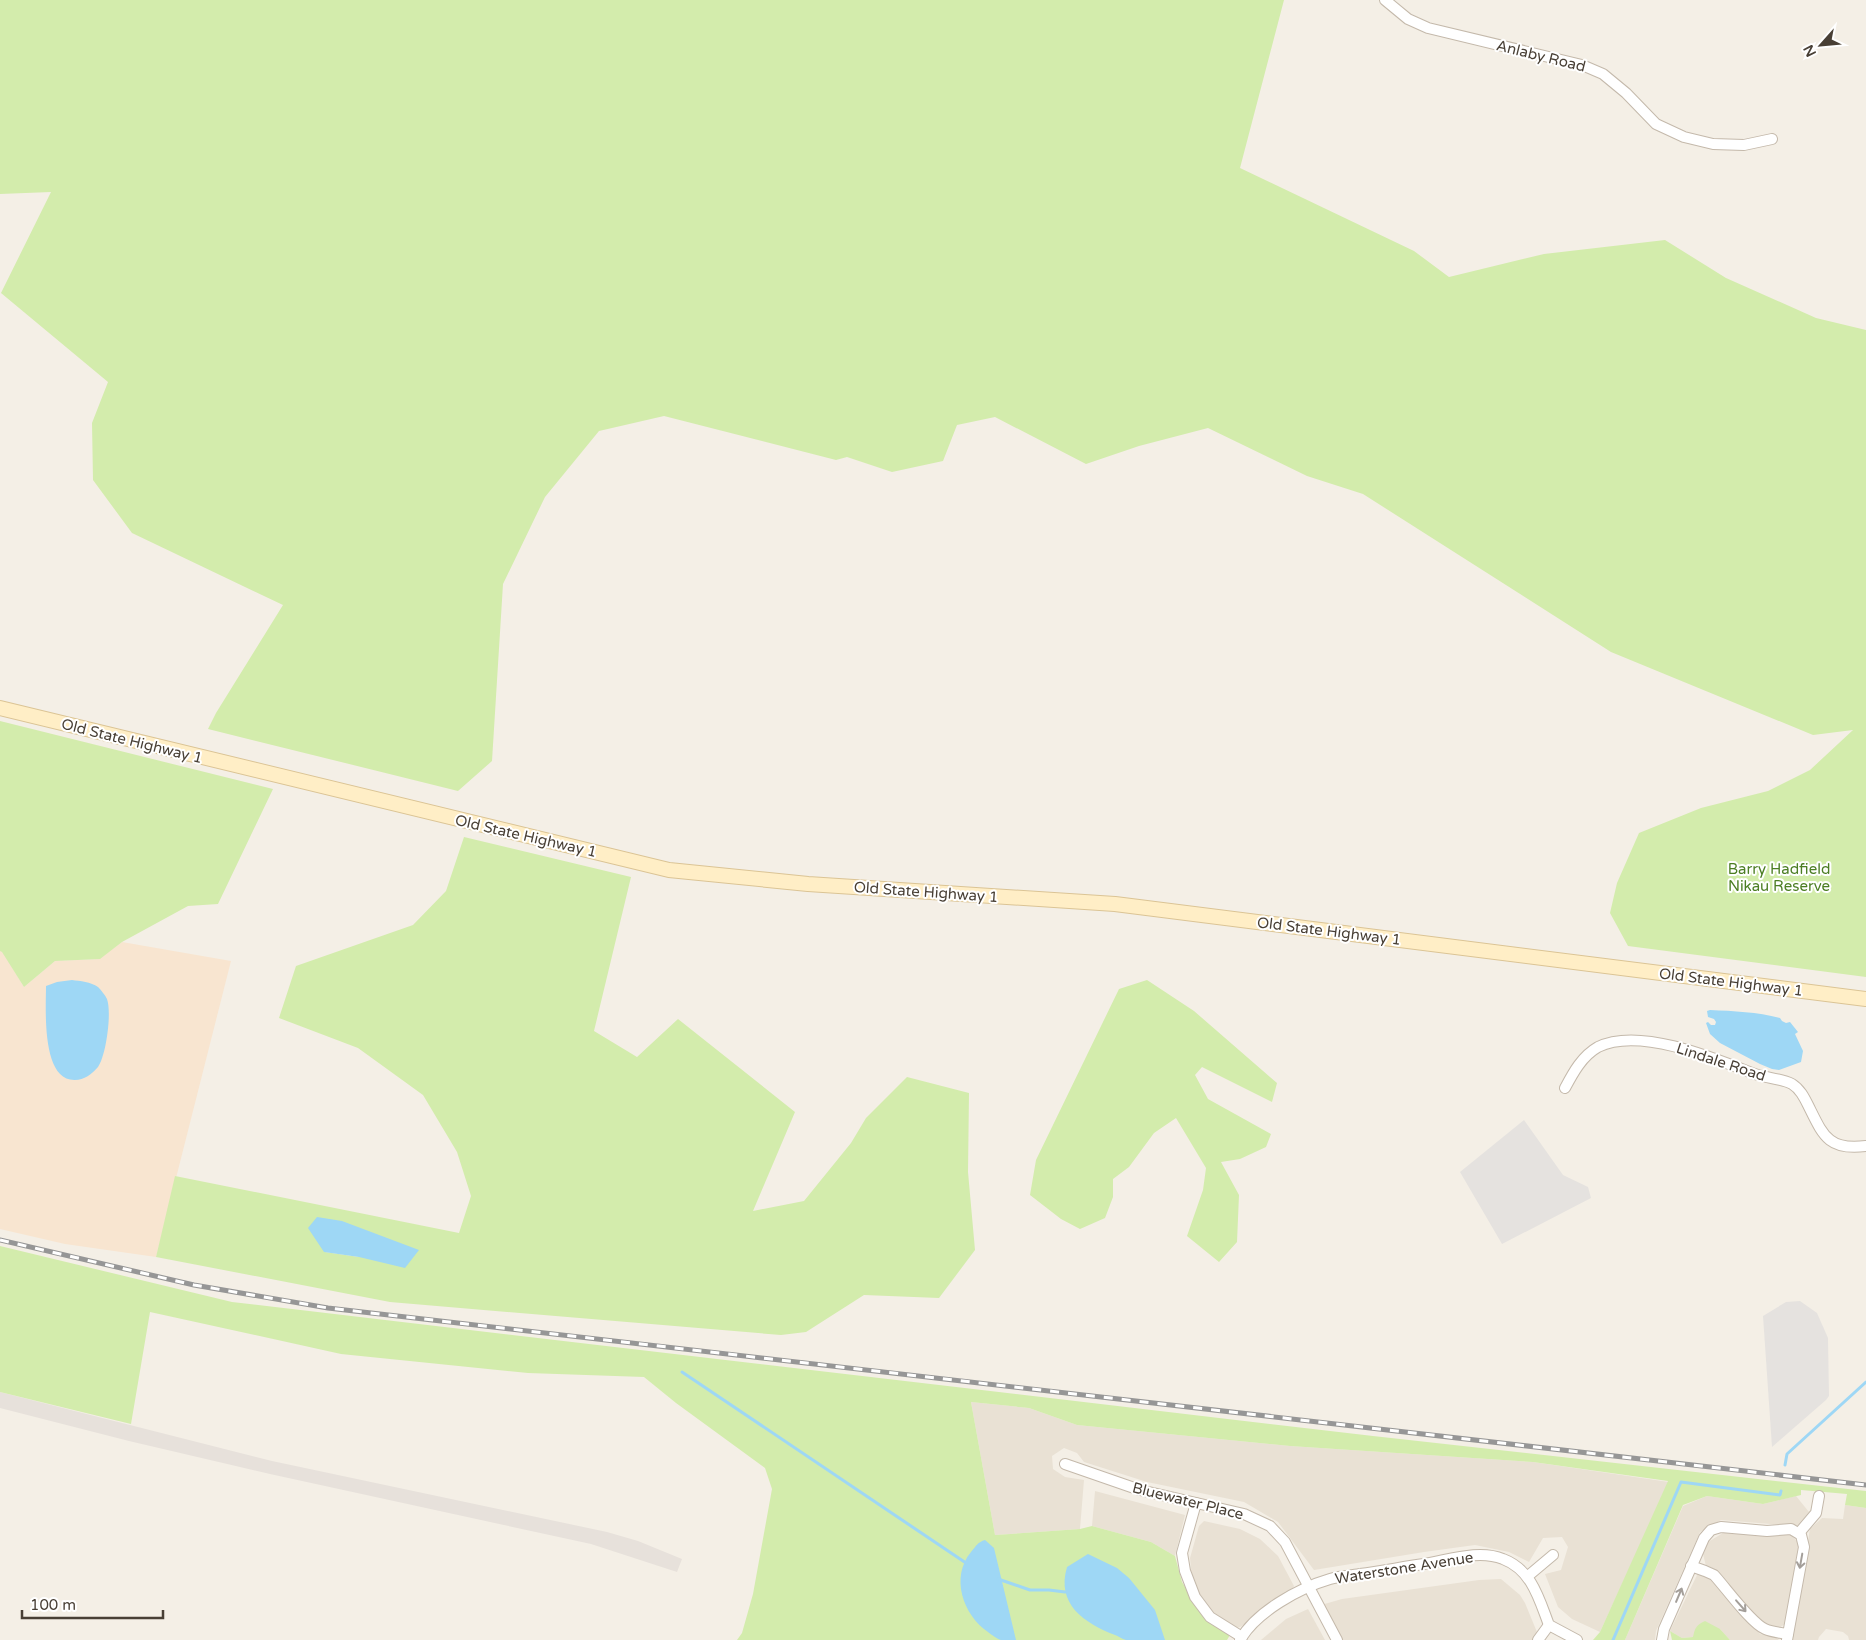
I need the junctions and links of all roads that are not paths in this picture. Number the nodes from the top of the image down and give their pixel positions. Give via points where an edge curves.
1 (1385, 0) edge
2 (1772, 139) dead end
3 (0, 708) edge
4 (1866, 999) edge
5 (1565, 1088) dead end
6 (1866, 1146) edge
7 (1065, 1464) dead end
8 (1819, 1496) dead end
9 (1196, 1503) junction
10 (1799, 1533) junction
11 (1553, 1555) dead end
12 (1691, 1566) junction
13 (1528, 1576) junction
14 (1309, 1587) junction
15 (1549, 1625) junction
16 (1788, 1637) edge
17 (1241, 1638) edge
18 (1337, 1640) edge
19 (1538, 1640) edge
20 (1577, 1640) edge
21 (1662, 1640) edge

1 - 2 street, Anlaby Road via 1408,19 1428,28 1582,65 1604,74 1656,124 1684,137 1713,144 1744,145
3 - 4 main road, Old State Highway 1 via 669,870 817,885 1115,904
5 - 6 street, Lindale Road via 1584,1058 1597,1048 1616,1040 1667,1045 1790,1083 1798,1088 1825,1136 1840,1146
7 - 9 street, Bluewater Place via 1140,1490
8 - 10 street via 1816,1513
9 - 14 street, Bluewater Place via 1244,1514 1270,1526 1285,1542
9 - 17 street via 1182,1553 1185,1571 1195,1596 1210,1617
10 - 12 street via 1791,1529 1718,1528 1708,1532
10 -> 16 street via 1804,1547
11 - 13 street
12 -> 16 street via 1714,1575 1758,1625
21 -> 12 street
13 - 14 street, Waterstone Avenue via 1505,1560 1472,1555 1331,1579
13 - 15 street, Waterstone Avenue
14 - 17 street, Waterstone Avenue via 1269,1610
14 - 18 street, Bluewater Place
15 - 19 street
15 - 20 street

